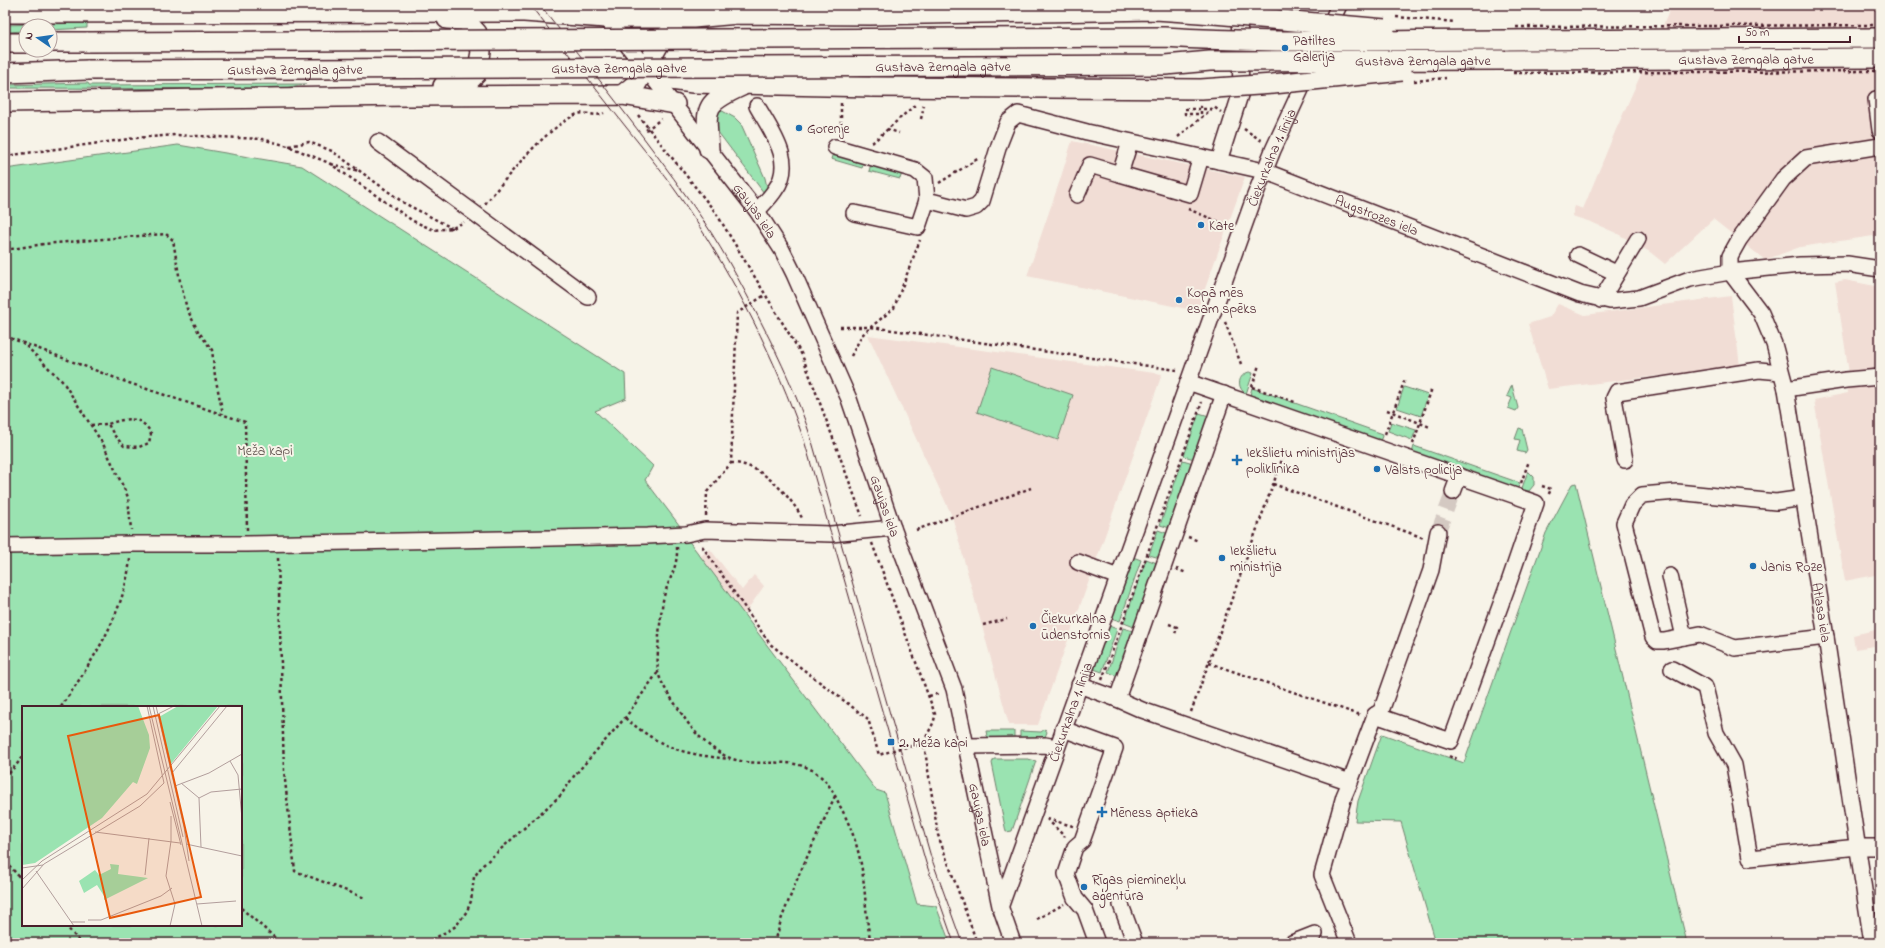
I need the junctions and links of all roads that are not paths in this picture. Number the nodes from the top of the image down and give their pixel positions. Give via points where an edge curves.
1 (1339, 5) edge
2 (1239, 6) dead end
3 (530, 8) edge
4 (735, 9) edge
5 (601, 11) edge
6 (413, 12) junction
7 (5, 13) edge
8 (693, 18) junction
9 (1509, 33) junction
10 (1880, 38) edge
11 (58, 42) edge
12 (5, 43) edge
13 (18, 43) edge
14 (1880, 58) edge
15 (1503, 60) junction
16 (647, 69) junction
17 (5, 73) edge
18 (742, 86) junction
19 (622, 95) junction
20 (408, 96) junction
21 (1876, 99) dead end
22 (5, 102) edge
23 (675, 104) junction
24 (757, 106) dead end
25 (1880, 130) edge
26 (378, 142) dead end
27 (1130, 142) junction
28 (1880, 146) edge
29 (835, 147) road end
30 (709, 149) junction
31 (1201, 157) junction
32 (1219, 161) junction
33 (1264, 171) junction
34 (1120, 174) junction
35 (926, 194) junction
36 (1077, 195) dead end
37 (757, 211) junction
38 (854, 213) dead end
39 (1638, 239) dead end
40 (1578, 255) dead end
41 (1880, 269) edge
42 (1730, 272) junction
43 (1616, 273) junction
44 (588, 297) dead end
45 (1601, 300) junction
46 (1781, 372) junction
47 (1184, 376) junction
48 (1880, 376) edge
49 (1786, 389) junction
50 (1224, 394) junction
51 (1625, 460) dead end
52 (1459, 476) junction
53 (1453, 492) tunnel mouth
54 (1804, 498) junction
55 (893, 528) junction
56 (1436, 537) tunnel mouth
57 (5, 546) edge
58 (1078, 562) dead end
59 (1670, 576) dead end
60 (1118, 577) junction
61 (1684, 637) junction
62 (1826, 637) junction
63 (1672, 669) dead end
64 (1079, 685) junction
65 (1117, 699) junction
66 (1369, 715) junction
67 (1063, 728) junction
68 (968, 746) junction
69 (1056, 747) junction
70 (1350, 782) junction
71 (1858, 847) junction
72 (1880, 847) edge
73 (1121, 905) dead end
74 (1000, 906) junction
75 (1315, 934) dead end
76 (1013, 943) edge
77 (1097, 943) edge
78 (1135, 943) edge
79 (1292, 943) edge
80 (1349, 943) edge
81 (1872, 943) edge

1 - 33 street, Čiekurkalna 1. līnija
2 - 32 street via 1242,92
3 - 5 main road
3 - 6 main road
4 - 8 main road
4 - 9 main road, bridge via 870,16 1156,10
5 - 8 main road
5 - 16 street, Gaujas iela
6 - 7 main road
6 - 20 main road via 438,19 465,20 477,33 481,52 477,73 466,84 434,86
8 - 16 main road via 668,33 655,50
9 - 10 main road, Gustava Zemgala gatve
9 - 11 main road, Gustava Zemgala gatve, bridge via 1299,40 1148,37
12 - 13 main road
14 - 15 main road, Gustava Zemgala gatve
15 - 17 main road, Gustava Zemgala gatve, bridge via 1210,61 1157,66 88,70
15 - 18 main road, bridge via 1201,89
16 - 18 main road via 671,80
16 - 19 main road via 637,83
16 - 23 street, Gaujas iela
18 - 30 main road via 713,102 707,114
19 - 20 main road
19 - 23 main road
20 - 22 main road
21 - 25 street
23 - 30 street, Gaujas iela
24 - 37 street via 782,150 784,172 776,190
26 - 44 street
27 - 31 street, Augstrozes iela
27 - 34 street
27 - 35 street, Augstrozes iela via 1018,114 1008,122 982,201 976,208 966,210
28 - 42 street via 1806,158 1783,179 1739,240 1730,256
29 - 35 street via 915,170 925,178
30 - 37 street, Gaujas iela
31 - 32 street, Augstrozes iela
31 - 34 street via 1190,194
32 - 33 street, Augstrozes iela
33 - 45 street, Augstrozes iela
33 - 47 street, Čiekurkalna 1. līnija via 1214,310
34 - 36 street via 1090,165
35 - 38 street via 918,227
37 - 55 street, Gaujas iela via 794,274 849,398
39 - 43 street
40 - 43 street
41 - 42 street, Augstrozes iela via 1847,264 1800,265
42 - 45 street, Augstrozes iela via 1690,279 1639,298
42 - 46 street, Atlasa iela via 1761,313 1774,344
43 - 45 street
46 - 49 street, Atlasa iela
46 - 51 street via 1760,370 1618,392 1614,398
47 - 50 street
47 - 60 street, Čiekurkalna 1. līnija
48 - 49 street
49 - 54 street, Atlasa iela
50 - 52 street
50 - 65 street
52 - 53 street
52 - 66 street via 1536,502 1451,741
54 - 61 street via 1776,502 1658,492 1642,494 1632,505 1624,523 1653,637 1657,641 1664,641
54 - 62 street, Atlasa iela
55 - 57 street via 807,534 690,533 278,544
55 - 68 street, Gaujas iela via 954,689
56 - 66 street via 1431,570 1381,711
58 - 60 street
59 - 61 street
60 - 64 street, Čiekurkalna 1. līnija
61 - 62 street via 1700,634 1735,648
62 - 71 street, Atlasa iela
63 - 71 street via 1705,687 1716,733 1734,765 1750,858
64 - 65 street
64 - 67 street, Čiekurkalna 1. līnija
65 - 70 street
66 - 70 street
67 - 69 street, Čiekurkalna 1. līnija
67 - 77 street via 1115,748 1082,841 1075,847 1066,874 1075,898 1085,910
68 - 69 street
68 - 74 street, Gaujas iela
69 - 74 street, Čiekurkalna 1. līnija
70 - 80 street via 1322,875
71 - 72 street
71 - 81 street, Atlasa iela
73 - 78 street
74 - 76 street, Gaujas iela
75 - 79 street

